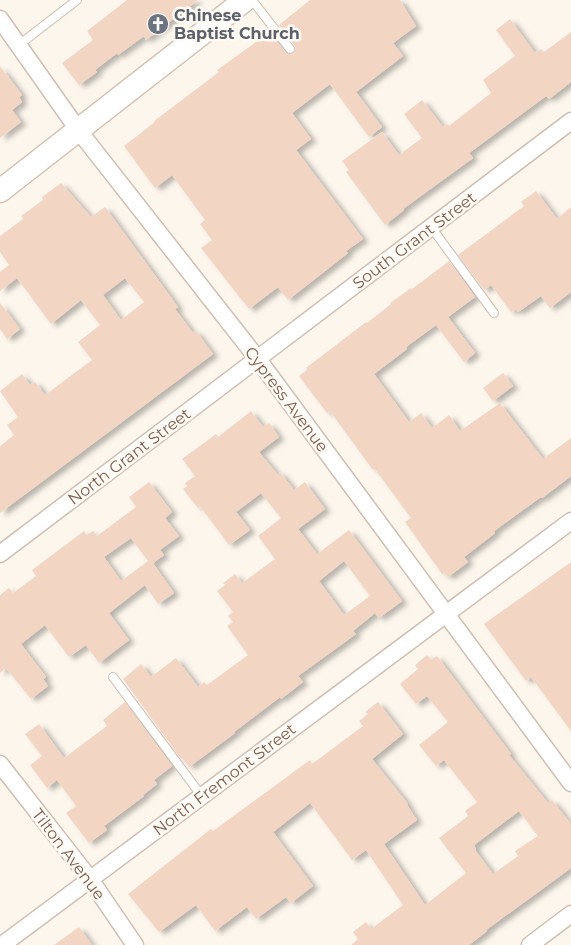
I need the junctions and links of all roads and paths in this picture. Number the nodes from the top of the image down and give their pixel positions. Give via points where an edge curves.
1 (77, 0) edge
2 (245, 0) edge
3 (252, 0) edge
4 (0, 18) edge
5 (20, 44) junction
6 (290, 49) dead end
7 (571, 121) edge
8 (79, 131) junction
9 (0, 191) edge
10 (430, 227) junction
11 (494, 313) dead end
12 (257, 358) junction
13 (571, 521) edge
14 (0, 554) edge
15 (447, 615) junction
16 (113, 677) dead end
17 (0, 764) edge
18 (571, 783) edge
19 (201, 795) junction
20 (90, 880) junction
21 (571, 914) edge
22 (2, 945) edge
23 (135, 945) edge
24 (530, 945) edge

1 - 5 lane
2 - 8 street
3 - 6 lane
4 - 5 street, Cypress Avenue
5 - 8 street, Cypress Avenue
7 - 10 street, South Grant Street
8 - 9 street
8 - 12 street, Cypress Avenue
10 - 11 lane
10 - 12 street, South Grant Street
12 - 14 street, North Grant Street
12 - 15 street, Cypress Avenue
13 - 15 street, North Fremont Street
15 - 18 street, Cypress Avenue
15 - 19 street, North Fremont Street
16 - 19 lane
17 - 20 street, Tilton Avenue
19 - 20 street, North Fremont Street
20 - 22 street, North Fremont Street
20 - 23 street, Tilton Avenue
21 - 24 street

